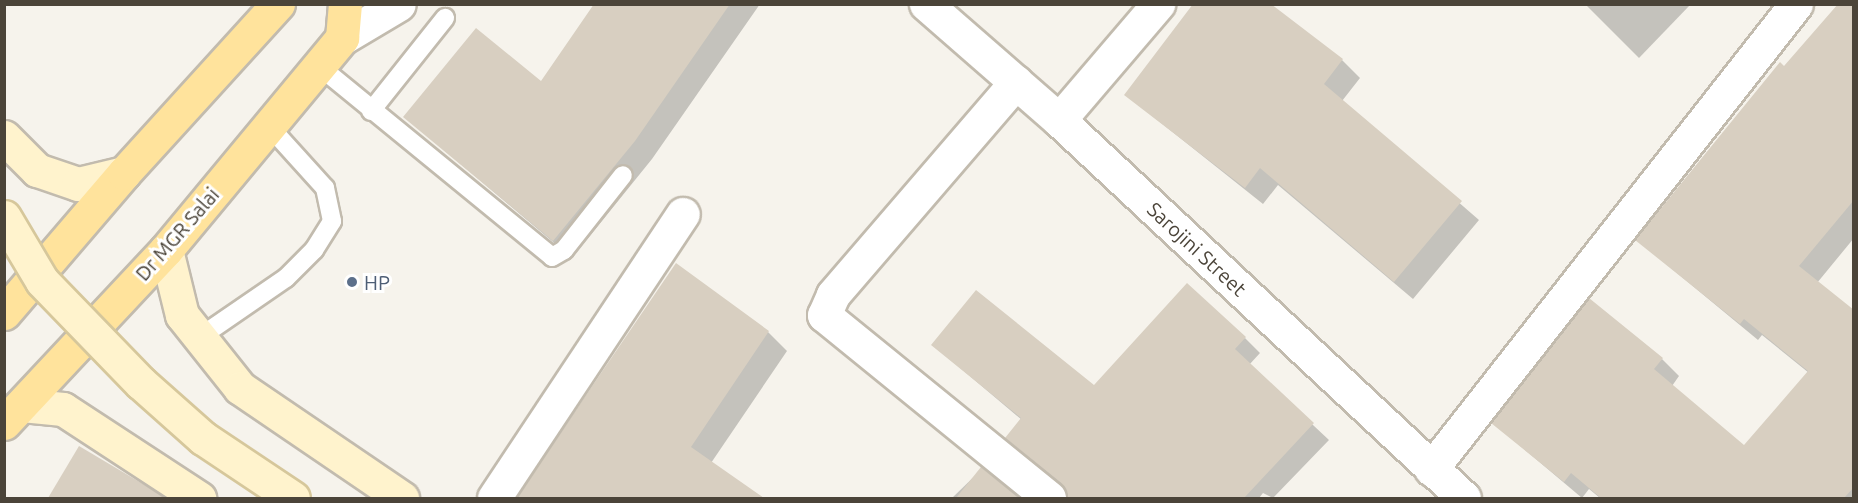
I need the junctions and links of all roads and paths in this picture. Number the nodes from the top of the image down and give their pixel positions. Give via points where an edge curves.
1 (278, 4) edge
2 (345, 4) edge
3 (399, 4) edge
4 (926, 4) edge
5 (1158, 4) edge
6 (1796, 4) edge
7 (445, 18) dead end
8 (342, 38) junction
9 (319, 66) junction
10 (1016, 82) junction
11 (371, 111) junction
12 (1059, 120) junction
13 (269, 126) junction
14 (4, 137) edge
15 (124, 173) junction
16 (623, 175) dead end
17 (683, 214) dead end
18 (4, 217) edge
19 (166, 250) junction
20 (4, 313) edge
21 (200, 337) junction
22 (13, 414) edge
23 (1431, 469) junction
24 (200, 498) edge
25 (293, 498) edge
26 (402, 498) edge
27 (494, 498) edge
28 (1049, 498) edge
29 (1464, 498) edge

1 - 15 main road
2 - 8 main road
3 - 8 street
4 - 10 street, Sarojini Street
5 - 12 street
6 - 23 street
7 - 11 lane
8 - 9 main road, Dr MGR Salai
9 - 11 lane
9 - 13 main road, Dr MGR Salai
10 - 12 street, Sarojini Street
10 - 28 street via 832,295 824,315
11 - 16 lane via 552,256 564,250
12 - 23 street, Sarojini Street
13 - 19 main road, Dr MGR Salai
13 - 21 lane via 325,188 332,221 314,250 286,278
14 - 15 main road via 37,170 78,184
15 - 20 main road
17 - 27 street
18 - 25 main road, bridge via 42,281 141,383 203,438
19 - 21 main road via 182,315
19 - 22 main road, Dr MGR Salai
21 - 26 main road via 240,388
22 - 24 main road via 63,409
23 - 29 street, Sarojini Street

